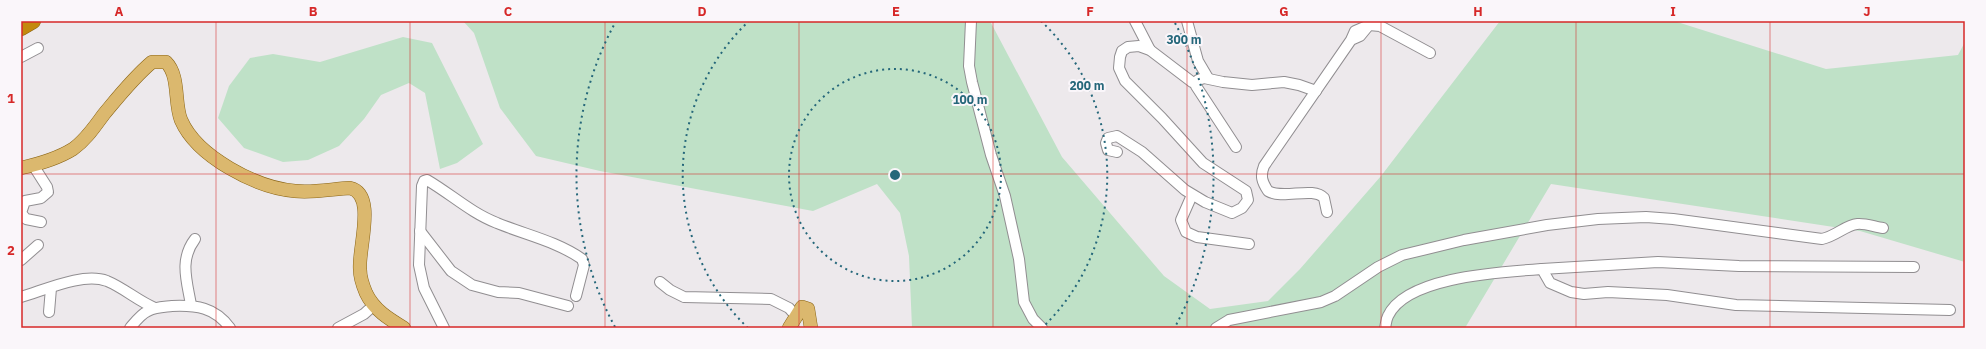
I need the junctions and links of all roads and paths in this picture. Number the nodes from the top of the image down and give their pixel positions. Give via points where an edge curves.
1 (33, 21) edge
2 (971, 21) edge
3 (1134, 21) edge
4 (1187, 21) edge
5 (21, 28) edge
6 (38, 48) dead end
7 (1150, 50) junction
8 (1430, 53) dead end
9 (21, 57) edge
10 (1208, 78) junction
11 (1195, 83) junction
12 (1316, 91) junction
13 (1236, 147) dead end
14 (1117, 152) dead end
15 (27, 167) edge
16 (1192, 195) junction
17 (22, 206) edge
18 (1327, 212) dead end
19 (41, 222) dead end
20 (1883, 228) dead end
21 (420, 231) junction
22 (195, 240) dead end
23 (1249, 244) dead end
24 (38, 246) dead end
25 (21, 260) edge
26 (1914, 266) dead end
27 (1542, 269) junction
28 (660, 282) dead end
29 (51, 288) junction
30 (576, 296) dead end
31 (21, 297) edge
32 (191, 305) junction
33 (374, 305) junction
34 (568, 306) dead end
35 (155, 308) junction
36 (1950, 310) dead end
37 (49, 312) dead end
38 (796, 316) junction
39 (130, 328) edge
40 (230, 328) edge
41 (338, 328) edge
42 (404, 328) edge
43 (444, 328) edge
44 (789, 328) edge
45 (811, 328) edge
46 (1042, 328) edge
47 (1216, 328) edge
48 (1385, 328) edge

1 - 5 highway
2 - 46 street via 969,66 972,82 1020,259 1024,302 1033,319
3 - 7 street
4 - 10 street via 1198,61
6 - 9 street
7 - 11 street
7 - 16 street via 1135,45 1122,51 1119,68 1124,81 1203,163 1242,187 1248,198 1242,208 1232,213
8 - 12 street via 1380,26 1369,25 1360,36 1351,40
10 - 11 street
10 - 12 street via 1252,85 1284,82
11 - 13 street
12 - 18 street via 1264,166 1261,179 1268,191 1273,194 1321,195
14 - 16 street via 1108,150 1108,138 1117,136 1129,142
15 - 17 street via 47,187 48,192
15 - 33 main road via 50,160 74,148 90,133 142,71 152,62 166,62 173,75 178,109 186,130 219,161 252,180 278,188 306,192 350,188 361,194 364,210 360,270 367,294
16 - 23 street via 1181,220 1186,232 1197,237
17 - 19 street via 22,215 26,219
20 - 47 street via 1857,224 1832,237 1822,239 1646,217 1547,225 1464,240 1402,255 1378,267 1335,296 1320,302 1229,320
21 - 30 street via 422,186 426,180 488,219 558,245 582,258 584,265
21 - 34 street via 446,267 468,282 498,292 519,294
21 - 43 street via 421,275 430,302
22 - 32 street via 188,250 184,263
24 - 25 street
26 - 27 street via 1739,266 1658,262
27 - 36 street via 1550,283 1571,292 1584,294 1608,292 1667,296 1736,305
27 - 48 street via 1495,273 1432,284 1396,305 1388,316
28 - 38 street via 684,297 771,299 789,308
29 - 31 street
29 - 35 street via 82,280 98,279 115,285
29 - 37 street
32 - 35 street
32 - 40 street via 215,312
33 - 41 street via 364,314
33 - 42 main road
35 - 39 street via 147,311
38 - 44 main road
38 - 45 main road via 802,307 808,309

